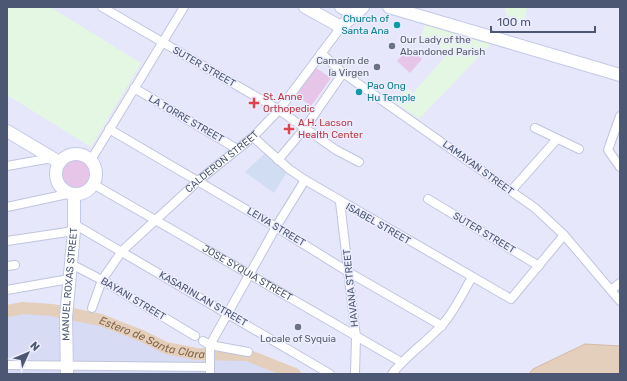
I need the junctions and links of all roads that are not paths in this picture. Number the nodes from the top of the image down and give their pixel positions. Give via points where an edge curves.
1 (102, 7) edge
2 (184, 7) edge
3 (305, 7) edge
4 (341, 7) edge
5 (389, 7) edge
6 (358, 10) edge
7 (341, 27) junction
8 (162, 42) junction
9 (320, 53) junction
10 (343, 73) junction
11 (620, 75) edge
12 (134, 88) junction
13 (279, 110) junction
14 (620, 116) edge
15 (305, 128) junction
16 (535, 128) dead end
17 (110, 130) junction
18 (7, 131) edge
19 (253, 138) junction
20 (557, 139) junction
21 (237, 149) junction
22 (579, 149) dead end
23 (56, 160) junction
24 (91, 160) junction
25 (278, 160) junction
26 (359, 162) dead end
27 (7, 166) edge
28 (620, 167) edge
29 (305, 180) junction
30 (198, 181) junction
31 (93, 184) junction
32 (511, 191) junction
33 (73, 194) junction
34 (428, 199) dead end
35 (340, 202) junction
36 (7, 207) edge
37 (155, 220) junction
38 (276, 227) junction
39 (74, 228) junction
40 (564, 235) junction
41 (7, 241) edge
42 (122, 251) junction
43 (71, 264) junction
44 (539, 266) junction
45 (350, 273) junction
46 (249, 276) junction
47 (472, 277) junction
48 (69, 279) junction
49 (102, 280) junction
50 (620, 282) edge
51 (7, 290) edge
52 (611, 290) junction
53 (620, 300) edge
54 (92, 308) dead end
55 (228, 313) junction
56 (442, 326) junction
57 (195, 336) dead end
58 (356, 336) junction
59 (208, 344) junction
60 (248, 352) dead end
61 (401, 362) junction
62 (7, 365) edge
63 (67, 370) edge
64 (210, 371) edge
65 (330, 374) edge
66 (355, 374) edge
67 (392, 374) edge

1 - 8 street, SUTER STREET
2 - 8 street
3 - 7 street
4 - 6 street
5 - 11 street
6 - 7 street, CALDERON STREET
7 - 9 street, CALDERON STREET
8 - 12 street
8 - 13 street, SUTER STREET
9 - 10 street, LAMAYAN STREET
9 - 13 street, CALDERON STREET
10 - 15 street
10 - 32 street, LAMAYAN STREET
12 - 17 street
12 - 21 street, LA TORRE STREET
13 - 15 street, SUTER STREET
13 - 19 street, CALDERON STREET
14 - 28 street via 609,146 609,154
15 - 25 street
15 - 26 street, SUTER STREET via 336,150
16 - 20 street
17 - 24 street
17 - 30 street, LEIVA STREET
18 - 23 street
19 - 21 street, CALDERON STREET
19 - 25 street, ISABEL STREET
20 - 22 street
20 - 32 street
21 - 30 street, CALDERON STREET
23 - 24 street via 74,153
23 - 27 street
23 - 33 street via 58,182 64,190
24 - 31 street via 96,173
25 - 29 street, ISABEL STREET
29 - 35 street, ISABEL STREET
29 - 38 street
30 - 37 street, CALDERON STREET
30 - 38 street, LEIVA STREET
31 - 33 street via 85,192
31 - 37 street, JOSE SYQUIA STREET
32 - 40 street, LAMAYAN STREET via 535,208
33 - 36 street
33 - 39 street, MANUEL ROXAS STREET
34 - 44 street, SUTER STREET
35 - 45 street, HAVANA STREET
35 - 47 street, ISABEL STREET
37 - 42 street, CALDERON STREET
37 - 46 street, JOSE SYQUIA STREET
38 - 45 street, LEIVA STREET
38 - 46 street
39 - 41 street
39 - 42 street, KASARINLAN STREET
39 - 43 street, MANUEL ROXAS STREET
40 - 44 street
40 - 52 street, LAMAYAN STREET
42 - 49 street, CALDERON STREET
42 - 55 street, KASARINLAN STREET
43 - 48 street, MANUEL ROXAS STREET
43 - 49 street, BAYANI STREET
44 - 47 street, ISABEL STREET via 511,299
45 - 56 street, LEIVA STREET
45 - 58 street, HAVANA STREET
46 - 55 street
46 - 58 street, JOSE SYQUIA STREET
47 - 56 street
48 - 51 street
48 - 63 street, MANUEL ROXAS STREET via 66,317
49 - 54 street, CALDERON STREET
49 - 57 street, BAYANI STREET
50 - 52 street
52 - 53 street, LAMAYAN STREET
55 - 59 street
55 - 65 street, KASARINLAN STREET
56 - 61 street
58 - 61 street, JOSE SYQUIA STREET
58 - 66 street, HAVANA STREET
59 - 60 street
59 - 64 street
61 - 67 street
62 - 63 street
63 - 64 street

